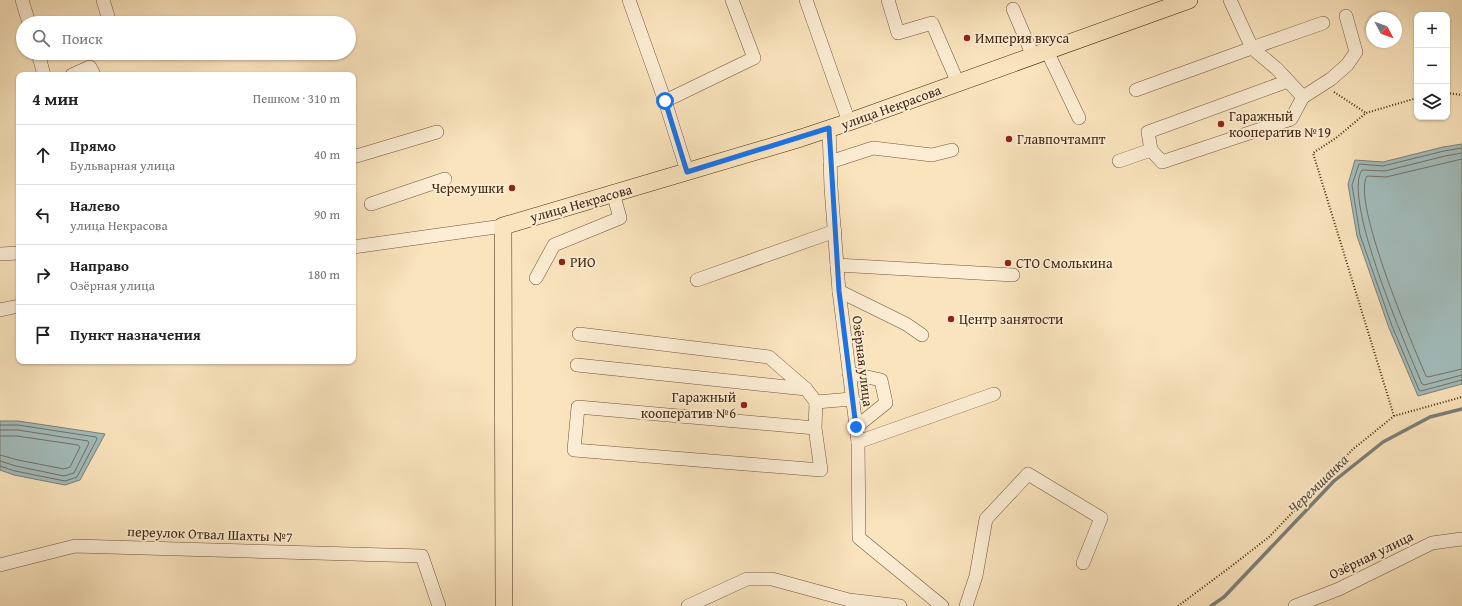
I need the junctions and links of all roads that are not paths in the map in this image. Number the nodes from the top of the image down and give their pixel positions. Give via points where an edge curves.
1 (22, 0) edge
2 (103, 0) edge
3 (732, 0) edge
4 (806, 0) edge
5 (888, 0) edge
6 (1189, 0) edge
7 (1230, 0) edge
8 (634, 1) edge
9 (1013, 9) dead end
10 (27, 16) edge
11 (108, 16) edge
12 (1346, 16) dead end
13 (1323, 23) dead end
14 (1252, 48) junction
15 (1040, 53) junction
16 (40, 60) edge
17 (43, 72) edge
18 (79, 72) edge
19 (92, 72) edge
20 (1288, 81) junction
21 (958, 83) junction
22 (1136, 90) dead end
23 (1303, 97) junction
24 (665, 101) junction
25 (1079, 118) dead end
26 (849, 122) junction
27 (829, 128) junction
28 (437, 132) dead end
29 (952, 150) dead end
30 (1151, 150) junction
31 (356, 156) edge
32 (1119, 161) dead end
33 (830, 162) junction
34 (687, 172) junction
35 (445, 179) dead end
36 (613, 194) junction
37 (371, 204) dead end
38 (503, 226) junction
39 (834, 231) junction
40 (356, 247) edge
41 (16, 253) edge
42 (0, 254) edge
43 (837, 265) junction
44 (1013, 275) dead end
45 (536, 278) dead end
46 (696, 280) dead end
47 (839, 291) junction
48 (16, 307) edge
49 (0, 310) edge
50 (579, 334) dead end
51 (922, 335) dead end
52 (577, 365) dead end
53 (849, 373) junction
54 (806, 390) junction
55 (994, 394) dead end
56 (852, 399) junction
57 (816, 402) junction
58 (856, 427) junction
59 (815, 428) junction
60 (858, 442) junction
61 (1462, 539) edge
62 (1083, 563) dead end
63 (0, 565) edge
64 (439, 606) edge
65 (504, 606) edge
66 (688, 606) edge
67 (900, 606) edge
68 (942, 606) edge
69 (966, 606) edge
70 (1295, 606) edge

1 - 10 street
2 - 11 street
3 - 24 street via 754,58
4 - 26 street
5 - 21 street via 898,33 932,23
6 - 15 main road, улица Некрасова
7 - 14 street
8 - 24 street
9 - 15 street
12 - 23 street via 1356,52 1331,80
13 - 14 street
14 - 20 street
14 - 22 street
15 - 21 main road, улица Некрасова
15 - 25 street
16 - 17 street
18 - 19 street via 90,67
20 - 23 street
20 - 30 street via 1148,132
21 - 26 main road, улица Некрасова
23 - 30 street via 1291,120 1162,162
24 - 34 street
26 - 27 main road, улица Некрасова
27 - 33 street, Озёрная улица
27 - 34 main road, улица Некрасова
28 - 31 street
29 - 33 street via 932,155 873,148
30 - 32 street
33 - 39 street, Озёрная улица
34 - 36 main road, улица Некрасова
35 - 37 street
36 - 38 main road, улица Некрасова
36 - 45 street via 620,218 554,245
38 - 40 street, улица Некрасова
38 - 65 main road
39 - 43 street, Озёрная улица
39 - 46 street
41 - 42 street
43 - 44 street
43 - 47 street, Озёрная улица
47 - 51 street via 906,324
47 - 53 street, Озёрная улица
48 - 49 street
50 - 54 street via 769,357
52 - 54 street
53 - 56 street, Озёрная улица
53 - 58 street via 881,380 886,403
54 - 57 street
55 - 60 street
56 - 57 street
56 - 58 street, Озёрная улица
57 - 59 street
58 - 60 street, Озёрная улица
59 - 59 street via 820,470 574,450 578,407
60 - 68 street, Озёрная улица via 859,538
61 - 70 street, Озёрная улица via 1432,543 1339,589
62 - 69 street via 1101,518 1028,474 986,519 976,576
63 - 64 street, переулок Отвал Шахты №7 via 76,546 422,556
66 - 67 street via 747,579 772,579 849,600

